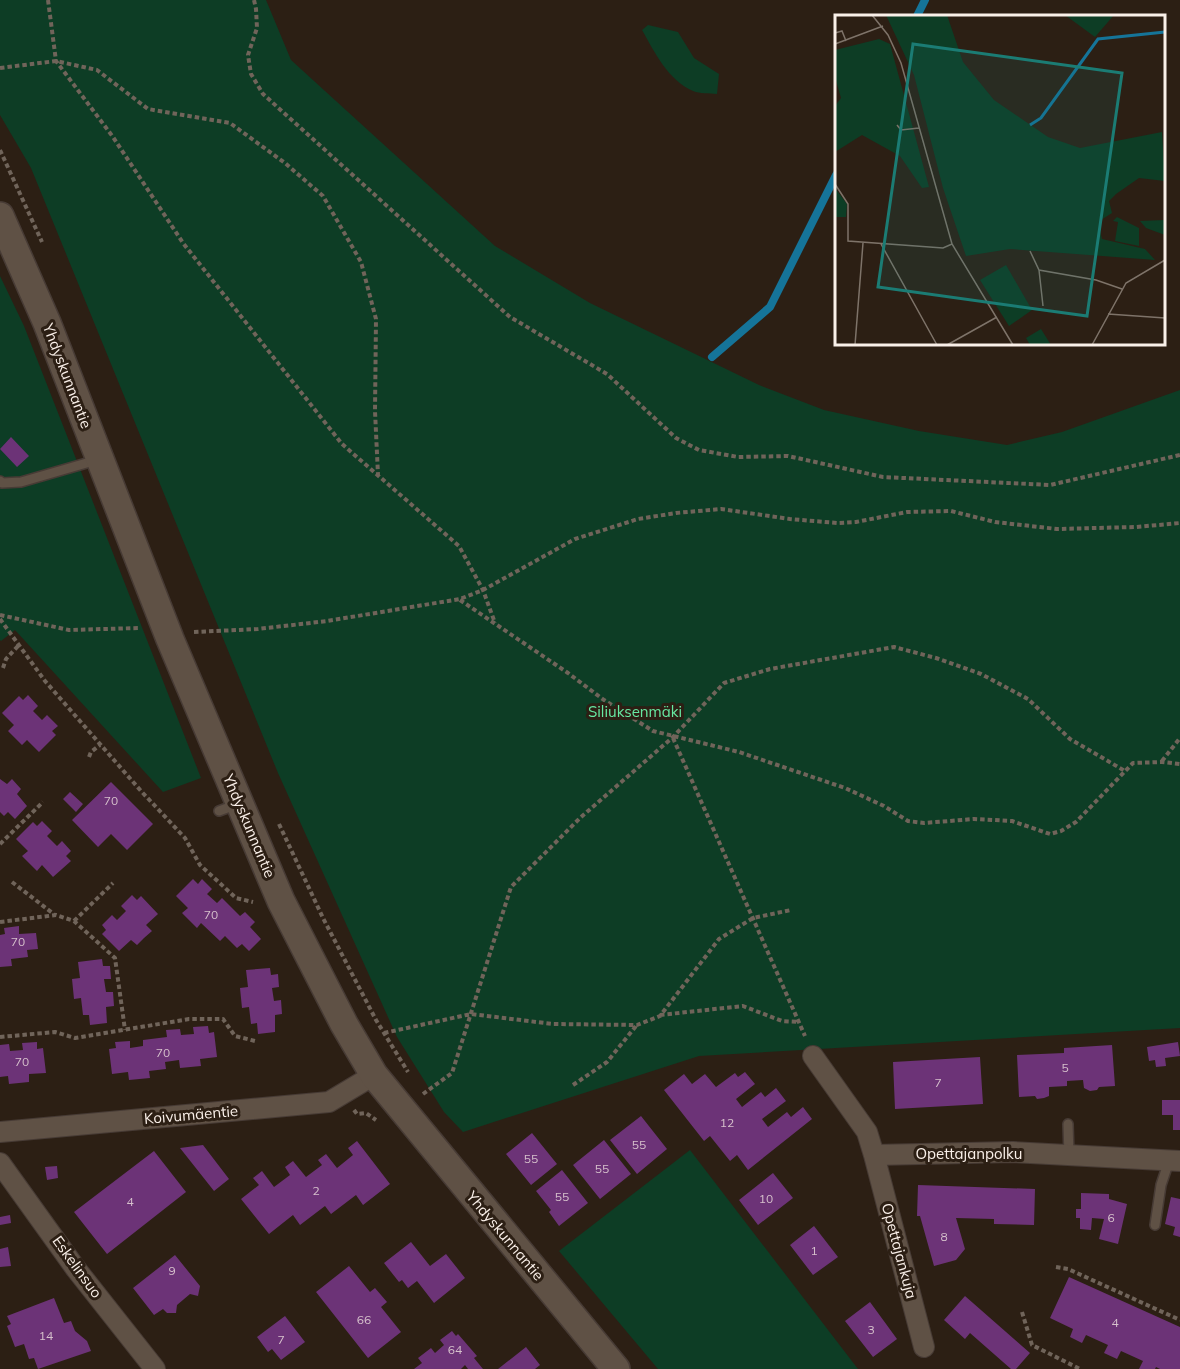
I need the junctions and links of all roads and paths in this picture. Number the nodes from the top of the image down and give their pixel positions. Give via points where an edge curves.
1 (48, 0) edge
2 (254, 0) edge
3 (56, 61) junction
4 (0, 68) edge
5 (0, 150) edge
6 (0, 216) edge
7 (43, 244) dead end
8 (1180, 456) edge
9 (100, 459) junction
10 (378, 475) junction
11 (0, 481) edge
12 (1180, 523) edge
13 (483, 590) junction
14 (460, 599) junction
15 (0, 617) edge
16 (495, 624) junction
17 (143, 628) dead end
18 (200, 642) dead end
19 (19, 645) junction
20 (3, 668) dead end
21 (673, 737) junction
22 (1180, 738) edge
23 (100, 745) junction
24 (89, 757) dead end
25 (1162, 762) junction
26 (1180, 764) edge
27 (1125, 771) junction
28 (43, 802) dead end
29 (276, 816) dead end
30 (0, 844) edge
31 (12, 882) dead end
32 (113, 883) dead end
33 (262, 905) dead end
34 (791, 910) dead end
35 (56, 915) junction
36 (753, 918) junction
37 (74, 921) junction
38 (0, 922) edge
39 (471, 1014) junction
40 (660, 1016) junction
41 (799, 1022) junction
42 (637, 1025) junction
43 (125, 1030) junction
44 (384, 1033) junction
45 (0, 1037) edge
46 (255, 1041) dead end
47 (813, 1056) joint
48 (400, 1061) dead end
49 (374, 1075) junction
50 (573, 1085) dead end
51 (423, 1094) dead end
52 (1068, 1124) dead end
53 (0, 1132) edge
54 (874, 1155) junction
55 (1069, 1156) junction
56 (1174, 1161) edge
57 (0, 1163) edge
58 (1155, 1225) dead end
59 (1056, 1267) dead end
60 (1022, 1312) dead end
61 (1180, 1320) edge
62 (924, 1347) dead end
63 (155, 1369) edge
64 (616, 1369) edge
65 (1080, 1369) edge

1 - 3 path
2 - 8 path via 257,28 248,54 250,74 263,94 510,317 607,374 676,438 699,450 738,457 788,456 884,477 1050,485
3 - 4 path
3 - 10 path via 113,137 183,243 342,444
3 - 10 path via 97,70 148,109 230,123 323,196 361,262 376,319
5 - 7 path
6 - 9 main road, Yhdyskunnantie
9 - 11 lane via 21,482
9 - 49 main road, Yhdyskunnantie via 170,639 229,807
10 - 13 path via 459,546
12 - 13 path via 1057,529 995,522 951,511 906,512 838,523 721,509 676,513 638,519 575,539
13 - 14 path
13 - 16 path
14 - 16 path
14 - 18 path via 327,621 195,631
15 - 17 path via 69,630
15 - 19 path
16 - 21 path via 643,725
19 - 20 path
19 - 23 path
21 - 27 path via 739,753 845,788 908,821 1012,821 1050,834 1076,822
21 - 27 path via 723,683 770,669 894,647 981,674 1028,699 1070,739
21 - 36 path
21 - 39 path via 580,818 511,887
22 - 25 path
23 - 24 path
23 - 33 path via 185,838 200,865 236,898
25 - 26 path
25 - 27 path via 1133,763
28 - 30 path
29 - 44 path via 323,918
31 - 35 path
32 - 37 path
34 - 36 path
35 - 37 path
35 - 38 path
36 - 40 path via 719,939
36 - 41 path
37 - 43 path via 115,958
39 - 42 path via 552,1024
39 - 44 path
39 - 51 path via 452,1073
40 - 41 path via 743,1006 782,1021
40 - 42 path
41 - 47 path
42 - 50 path via 607,1062
43 - 45 path via 75,1038 55,1032
43 - 46 path via 189,1019 223,1019 235,1036
44 - 48 path
47 - 54 street via 867,1132
49 - 53 street, Koivumäentie via 329,1102
49 - 64 main road, Yhdyskunnantie
52 - 55 lane
54 - 55 street, Opettajanpolku via 1013,1152
54 - 62 street, Opettajankuja
55 - 56 street, Opettajanpolku
56 - 58 lane via 1161,1185
57 - 63 street, Eskelinsuo via 76,1269
59 - 61 path
60 - 65 path via 1032,1345

